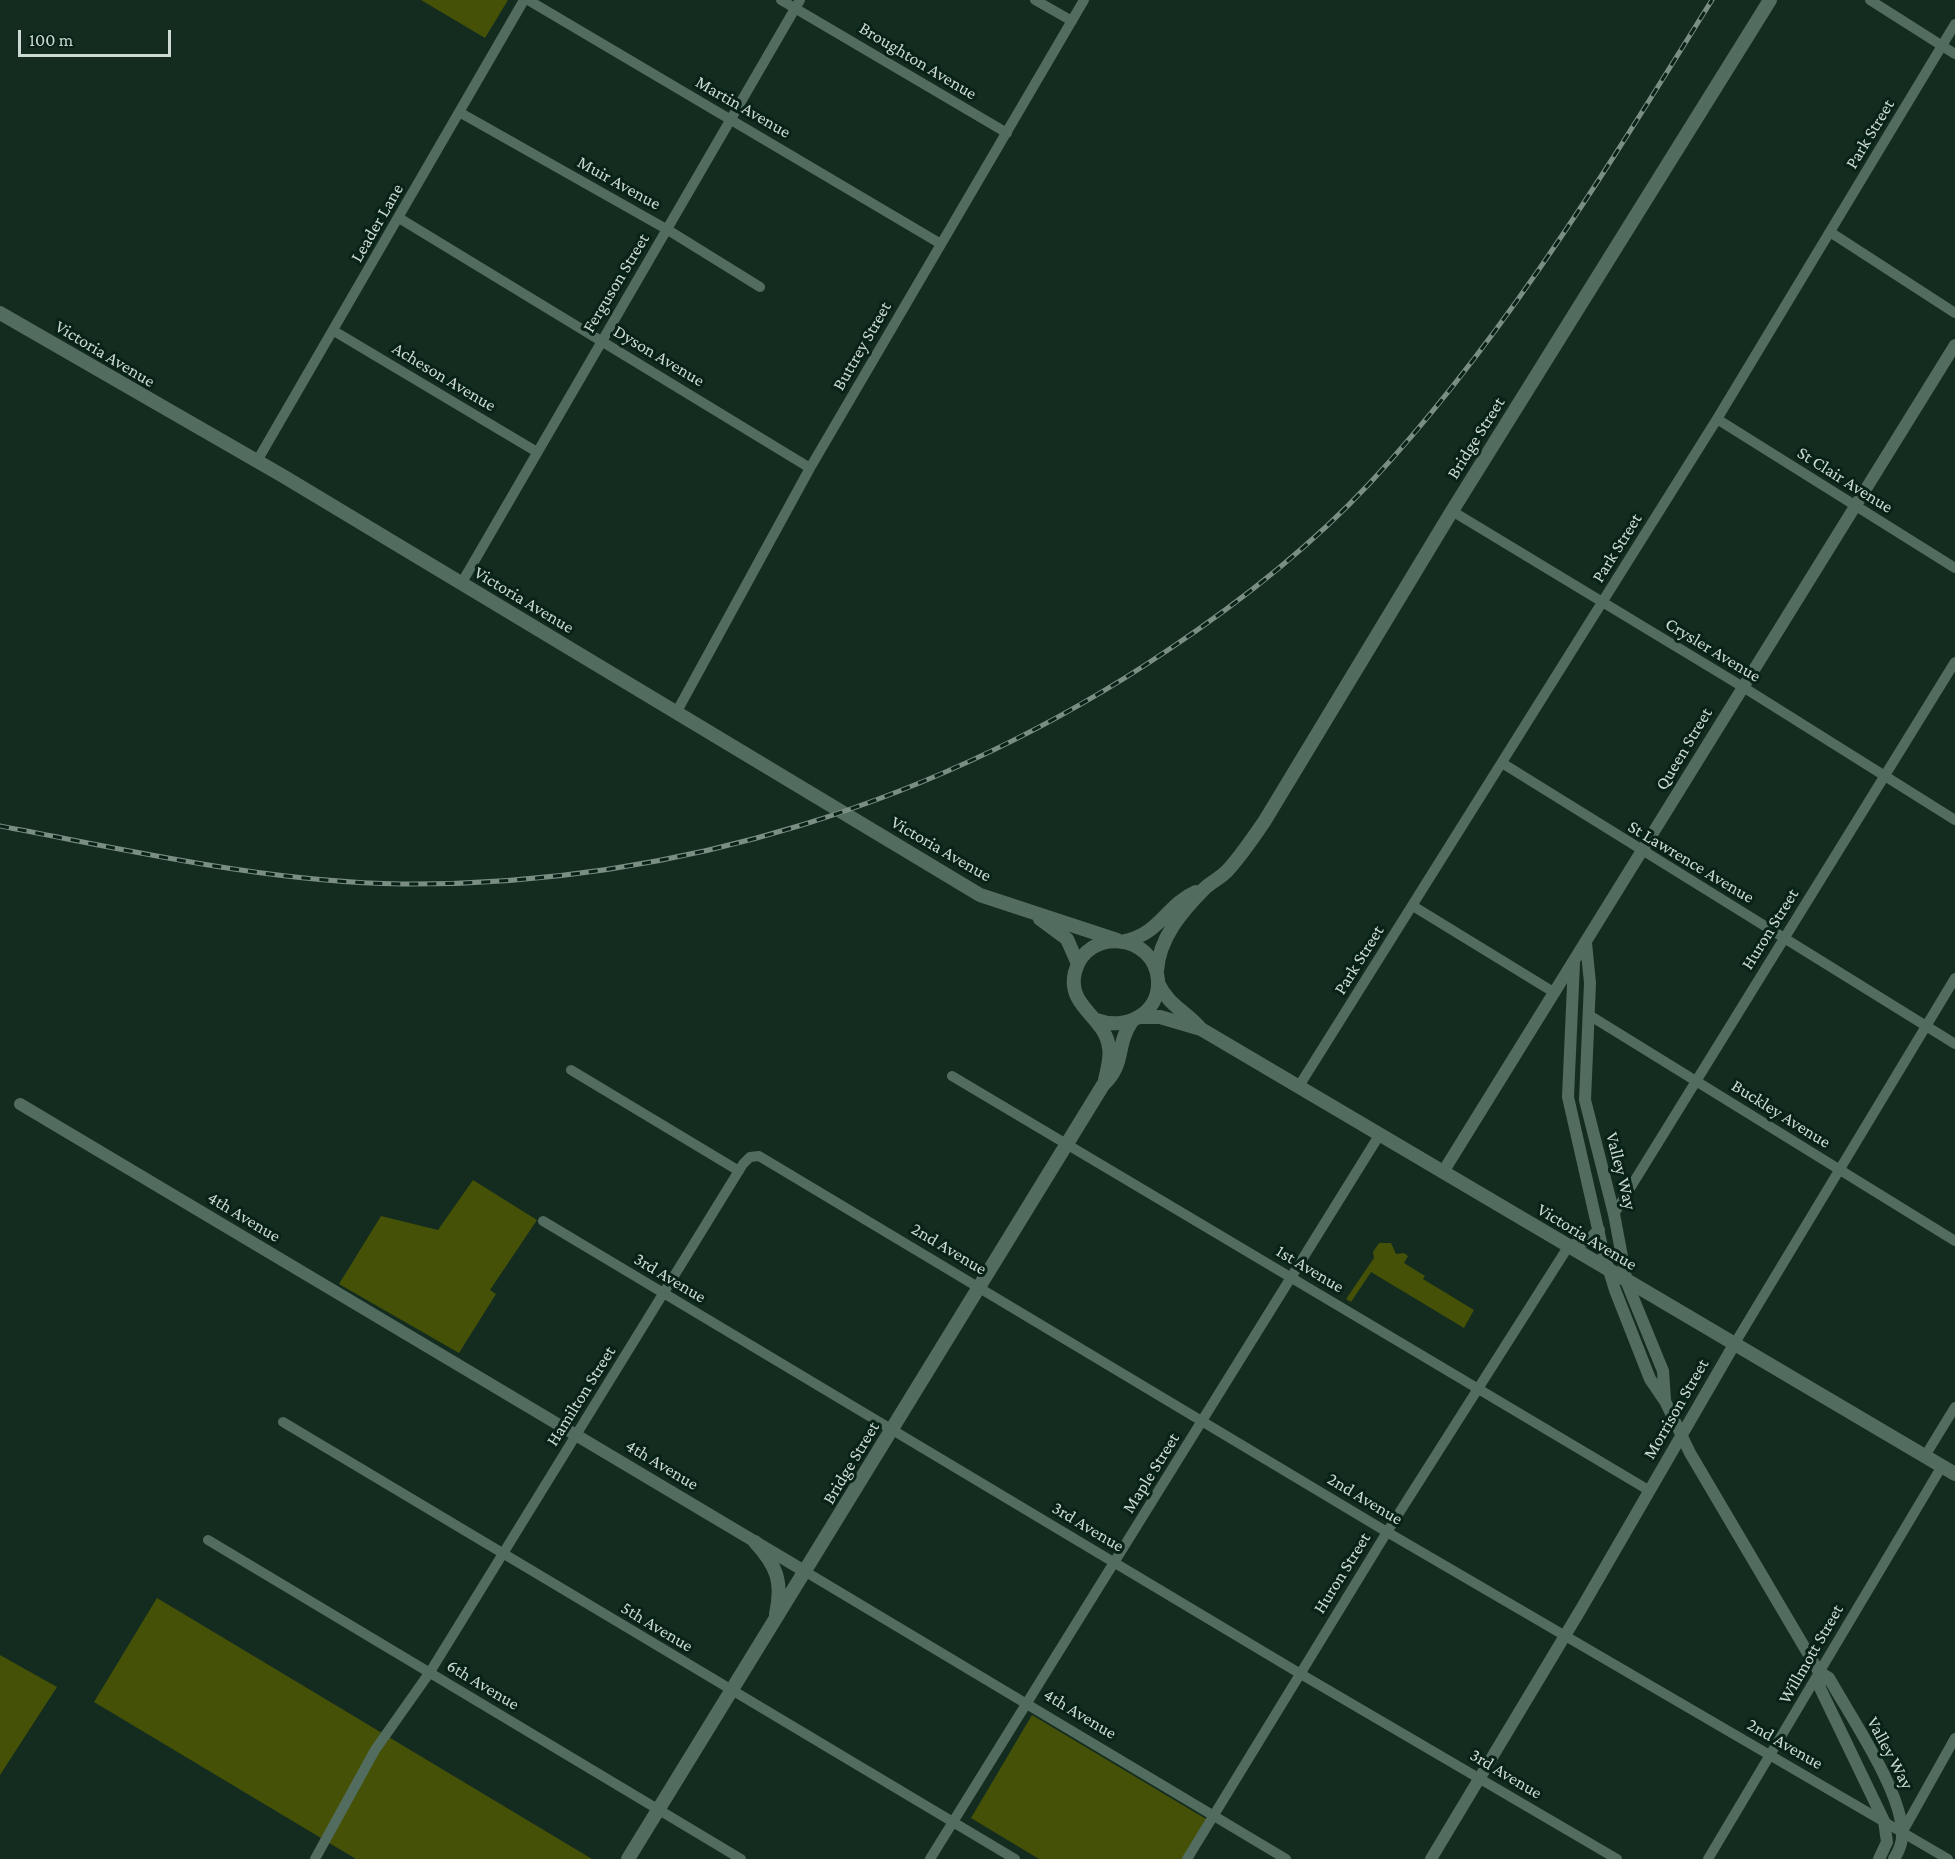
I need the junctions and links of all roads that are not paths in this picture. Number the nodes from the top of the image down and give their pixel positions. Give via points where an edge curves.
1 (526, 0) edge
2 (781, 0) edge
3 (1035, 0) edge
4 (1084, 0) edge
5 (1770, 0) edge
6 (1870, 0) edge
7 (798, 4) edge
8 (1072, 21) junction
9 (1955, 24) edge
10 (1942, 45) junction
11 (1955, 54) edge
12 (459, 112) junction
13 (732, 120) junction
14 (1007, 133) junction
15 (399, 218) junction
16 (668, 230) junction
17 (1830, 232) junction
18 (941, 244) junction
19 (760, 286) dead end
20 (0, 313) edge
21 (1955, 313) edge
22 (334, 331) junction
23 (601, 340) junction
24 (1955, 345) edge
25 (1718, 419) junction
26 (537, 452) junction
27 (257, 461) junction
28 (810, 468) junction
29 (1856, 506) junction
30 (1452, 511) junction
31 (1955, 568) edge
32 (461, 584) junction
33 (1602, 602) junction
34 (1955, 663) edge
35 (1743, 687) junction
36 (676, 713) junction
37 (1502, 763) junction
38 (1884, 777) junction
39 (1955, 820) edge
40 (1642, 851) junction
41 (1204, 889) junction
42 (1413, 906) junction
43 (1031, 913) junction
44 (1784, 938) junction
45 (1121, 940) junction
46 (1586, 943) junction
47 (1574, 963) junction
48 (1078, 964) junction
49 (1157, 977) junction
50 (1955, 978) edge
51 (1555, 993) junction
52 (1589, 1015) junction
53 (1136, 1019) junction
54 (1097, 1020) junction
55 (1925, 1025) junction
56 (1201, 1029) junction
57 (1955, 1044) edge
58 (571, 1070) dead end
59 (951, 1076) dead end
60 (1697, 1081) junction
61 (1104, 1085) junction
62 (1299, 1086) junction
63 (20, 1104) dead end
64 (1380, 1134) junction
65 (1068, 1144) junction
66 (770, 1161) joint
67 (1839, 1169) junction
68 (738, 1171) junction
69 (1443, 1172) junction
70 (1614, 1214) junction
71 (543, 1221) dead end
72 (1599, 1230) junction
73 (1955, 1241) edge
74 (1568, 1247) junction
75 (1608, 1270) junction
76 (1290, 1276) junction
77 (1627, 1283) junction
78 (980, 1287) junction
79 (664, 1293) junction
80 (1735, 1344) junction
81 (1477, 1388) junction
82 (1665, 1401) junction
83 (1955, 1407) edge
84 (1203, 1420) junction
85 (283, 1422) dead end
86 (893, 1429) junction
87 (576, 1435) junction
88 (1682, 1437) junction
89 (1925, 1456) junction
90 (1942, 1466) junction
91 (1955, 1474) edge
92 (1650, 1491) junction
93 (1387, 1532) junction
94 (208, 1540) dead end
95 (755, 1542) junction
96 (502, 1554) junction
97 (1115, 1563) junction
98 (806, 1572) junction
99 (775, 1622) junction
100 (1565, 1635) junction
101 (430, 1672) junction
102 (1820, 1672) junction
103 (1299, 1673) junction
104 (733, 1690) junction
105 (1027, 1704) junction
106 (1955, 1738) edge
107 (1771, 1755) junction
108 (1480, 1778) junction
109 (658, 1809) junction
110 (1214, 1815) junction
111 (1884, 1821) junction
112 (953, 1822) junction
113 (1903, 1832) junction
114 (315, 1859) edge
115 (628, 1859) edge
116 (741, 1859) edge
117 (930, 1859) edge
118 (1015, 1859) edge
119 (1187, 1859) edge
120 (1286, 1859) edge
121 (1431, 1859) edge
122 (1617, 1859) edge
123 (1708, 1859) edge
124 (1879, 1859) edge
125 (1894, 1859) edge
126 (1948, 1859) edge

1 - 12 street, Leader Lane
1 - 13 street, Martin Avenue
2 - 7 street, Broughton Avenue
3 - 8 street
4 - 8 street, Buttrey Street
5 - 30 main road, Bridge Street
6 - 10 street
7 - 13 street, Ferguson Street
7 - 14 street, Broughton Avenue
8 - 14 street, Buttrey Street
9 - 10 street, Park Street
10 - 11 street
10 - 17 street, Park Street
12 - 15 street, Leader Lane
12 - 16 street, Muir Avenue
13 - 16 street, Ferguson Street
13 - 18 street, Martin Avenue
14 - 18 street, Buttrey Street
15 - 22 street, Leader Lane
15 - 23 street, Dyson Avenue
16 - 19 street, Muir Avenue
16 - 23 street, Ferguson Street
17 - 21 street
17 - 25 street, Park Street
18 - 28 street, Buttrey Street
20 - 27 main road, Victoria Avenue
22 - 26 street, Acheson Avenue
22 - 27 street, Leader Lane
23 - 26 street, Ferguson Street
23 - 28 street, Dyson Avenue
24 - 29 street, Queen Street
25 - 29 street, St Clair Avenue
25 - 33 street, Park Street
26 - 32 street, Ferguson Street
27 - 32 main road, Victoria Avenue
28 - 36 street, Buttrey Street
29 - 31 street, St Clair Avenue
29 - 35 street, Queen Street
30 - 33 street, Crysler Avenue
30 - 41 main road, Bridge Street via 1264,822 1237,859
32 - 36 main road, Victoria Avenue
33 - 35 street, Crysler Avenue
33 - 37 street, Park Street
34 - 38 street, Huron Street
35 - 38 street, Crysler Avenue
35 - 40 street, Queen Street
36 - 43 main road, Victoria Avenue via 980,895
37 - 40 street, St Lawrence Avenue
37 - 42 street, Park Street
38 - 39 street, Crysler Avenue
38 - 44 street, Huron Street
40 - 44 street, St Lawrence Avenue
40 - 46 street, Queen Street
41 - 45 main road, Bridge Street via 1183,900 1149,933
41 - 49 main road, Bridge Street via 1173,926 1163,945
42 - 51 street
42 - 62 street, Park Street
43 - 45 main road, Victoria Avenue
43 - 48 main road, Victoria Avenue via 1067,939
44 - 55 street, St Lawrence Avenue
44 - 60 street, Huron Street
45 - 48 main road via 1094,946
45 - 49 main road via 1145,952
46 - 47 street, Queen Street
46 - 52 street, Valley Way
47 - 51 street, Queen Street
47 - 72 street, Valley Way via 1568,1097
48 - 54 main road via 1074,974 1076,996
49 - 53 main road via 1153,1003
49 - 56 main road, Victoria Avenue via 1169,1003
50 - 55 street, Morrison Street
51 - 69 street, Queen Street
52 - 60 street, Buckley Avenue
52 - 70 street, Valley Way via 1585,1100
53 - 54 main road via 1114,1024
53 - 56 main road, Victoria Avenue via 1160,1017
53 - 61 main road, Bridge Street via 1121,1039 1116,1068
54 - 61 main road, Bridge Street via 1110,1049
55 - 57 street, St Lawrence Avenue
55 - 67 street, Morrison Street
56 - 62 main road, Victoria Avenue
58 - 68 street
59 - 65 street, 1st Avenue
60 - 67 street, Buckley Avenue
60 - 70 street, Huron Street
61 - 65 main road, Bridge Street
62 - 64 main road, Victoria Avenue
63 - 87 street, 4th Avenue
64 - 69 main road, Victoria Avenue
64 - 76 street, Maple Street
65 - 76 street, 1st Avenue
65 - 78 main road, Bridge Street
66 - 68 street, Hamilton Street via 750,1157
66 - 78 street, 2nd Avenue
67 - 73 street, Buckley Avenue
67 - 80 street, Morrison Street
68 - 79 street, Hamilton Street
69 - 74 main road, Victoria Avenue
70 - 77 street, Valley Way
71 - 79 street, 3rd Avenue
72 - 74 street via 1588,1240
72 - 75 street, Valley Way
74 - 75 main road, Victoria Avenue
74 - 81 street, Huron Street
75 - 77 main road, Victoria Avenue
75 - 82 street, Valley Way via 1650,1379
76 - 81 street, 1st Avenue
76 - 84 street, Maple Street
77 - 80 main road, Victoria Avenue
77 - 82 street, Valley Way via 1663,1371
78 - 84 street, 2nd Avenue
78 - 86 main road, Bridge Street
79 - 86 street, 3rd Avenue
79 - 87 street, Hamilton Street
80 - 88 street, Morrison Street
80 - 89 main road, Victoria Avenue
81 - 92 street, 1st Avenue
81 - 93 street, Huron Street
82 - 88 street, Valley Way
83 - 89 street
84 - 93 street, 2nd Avenue
84 - 97 street, Maple Street
85 - 96 street, 5th Avenue
86 - 97 street, 3rd Avenue
86 - 98 main road, Bridge Street
87 - 95 street, 4th Avenue
87 - 96 street, Hamilton Street
88 - 92 street, Morrison Street
88 - 102 street, Valley Way
89 - 90 main road, Victoria Avenue
90 - 91 main road, Victoria Avenue
90 - 102 street, Willmott Street
92 - 100 street, Morrison Street
93 - 100 street, 2nd Avenue
93 - 103 street, Huron Street
94 - 101 street, 6th Avenue
95 - 98 street, 4th Avenue
95 - 99 main road via 772,1560 778,1579
96 - 101 street, Hamilton Street
96 - 104 street, 5th Avenue
97 - 103 street, 3rd Avenue
97 - 105 street, Maple Street
98 - 99 main road, Bridge Street
98 - 105 street, 4th Avenue
99 - 104 main road, Bridge Street
100 - 107 street, 2nd Avenue
100 - 108 street, Morrison Street
101 - 109 street, 6th Avenue
101 - 114 street, Hamilton Street via 375,1750
102 - 107 street, Willmott Street
102 - 111 street, Valley Way via 1820,1688
102 - 113 street, Valley Way via 1829,1677 1885,1779
103 - 108 street, 3rd Avenue
103 - 110 street, Huron Street
104 - 109 main road, Bridge Street
104 - 112 street, 5th Avenue
105 - 110 street, 4th Avenue
105 - 112 street, Maple Street
106 - 113 street
107 - 111 street, 2nd Avenue
107 - 123 street, Willmott Street
108 - 121 street, Morrison Street
108 - 122 street, 3rd Avenue
109 - 115 main road, Bridge Street
109 - 116 street, 6th Avenue
110 - 119 street, Huron Street
110 - 120 street, 4th Avenue
111 - 113 street, 2nd Avenue
111 - 124 street, Valley Way via 1887,1842
112 - 117 street, Maple Street
112 - 118 street, 5th Avenue
113 - 125 street
113 - 126 street, 2nd Avenue

